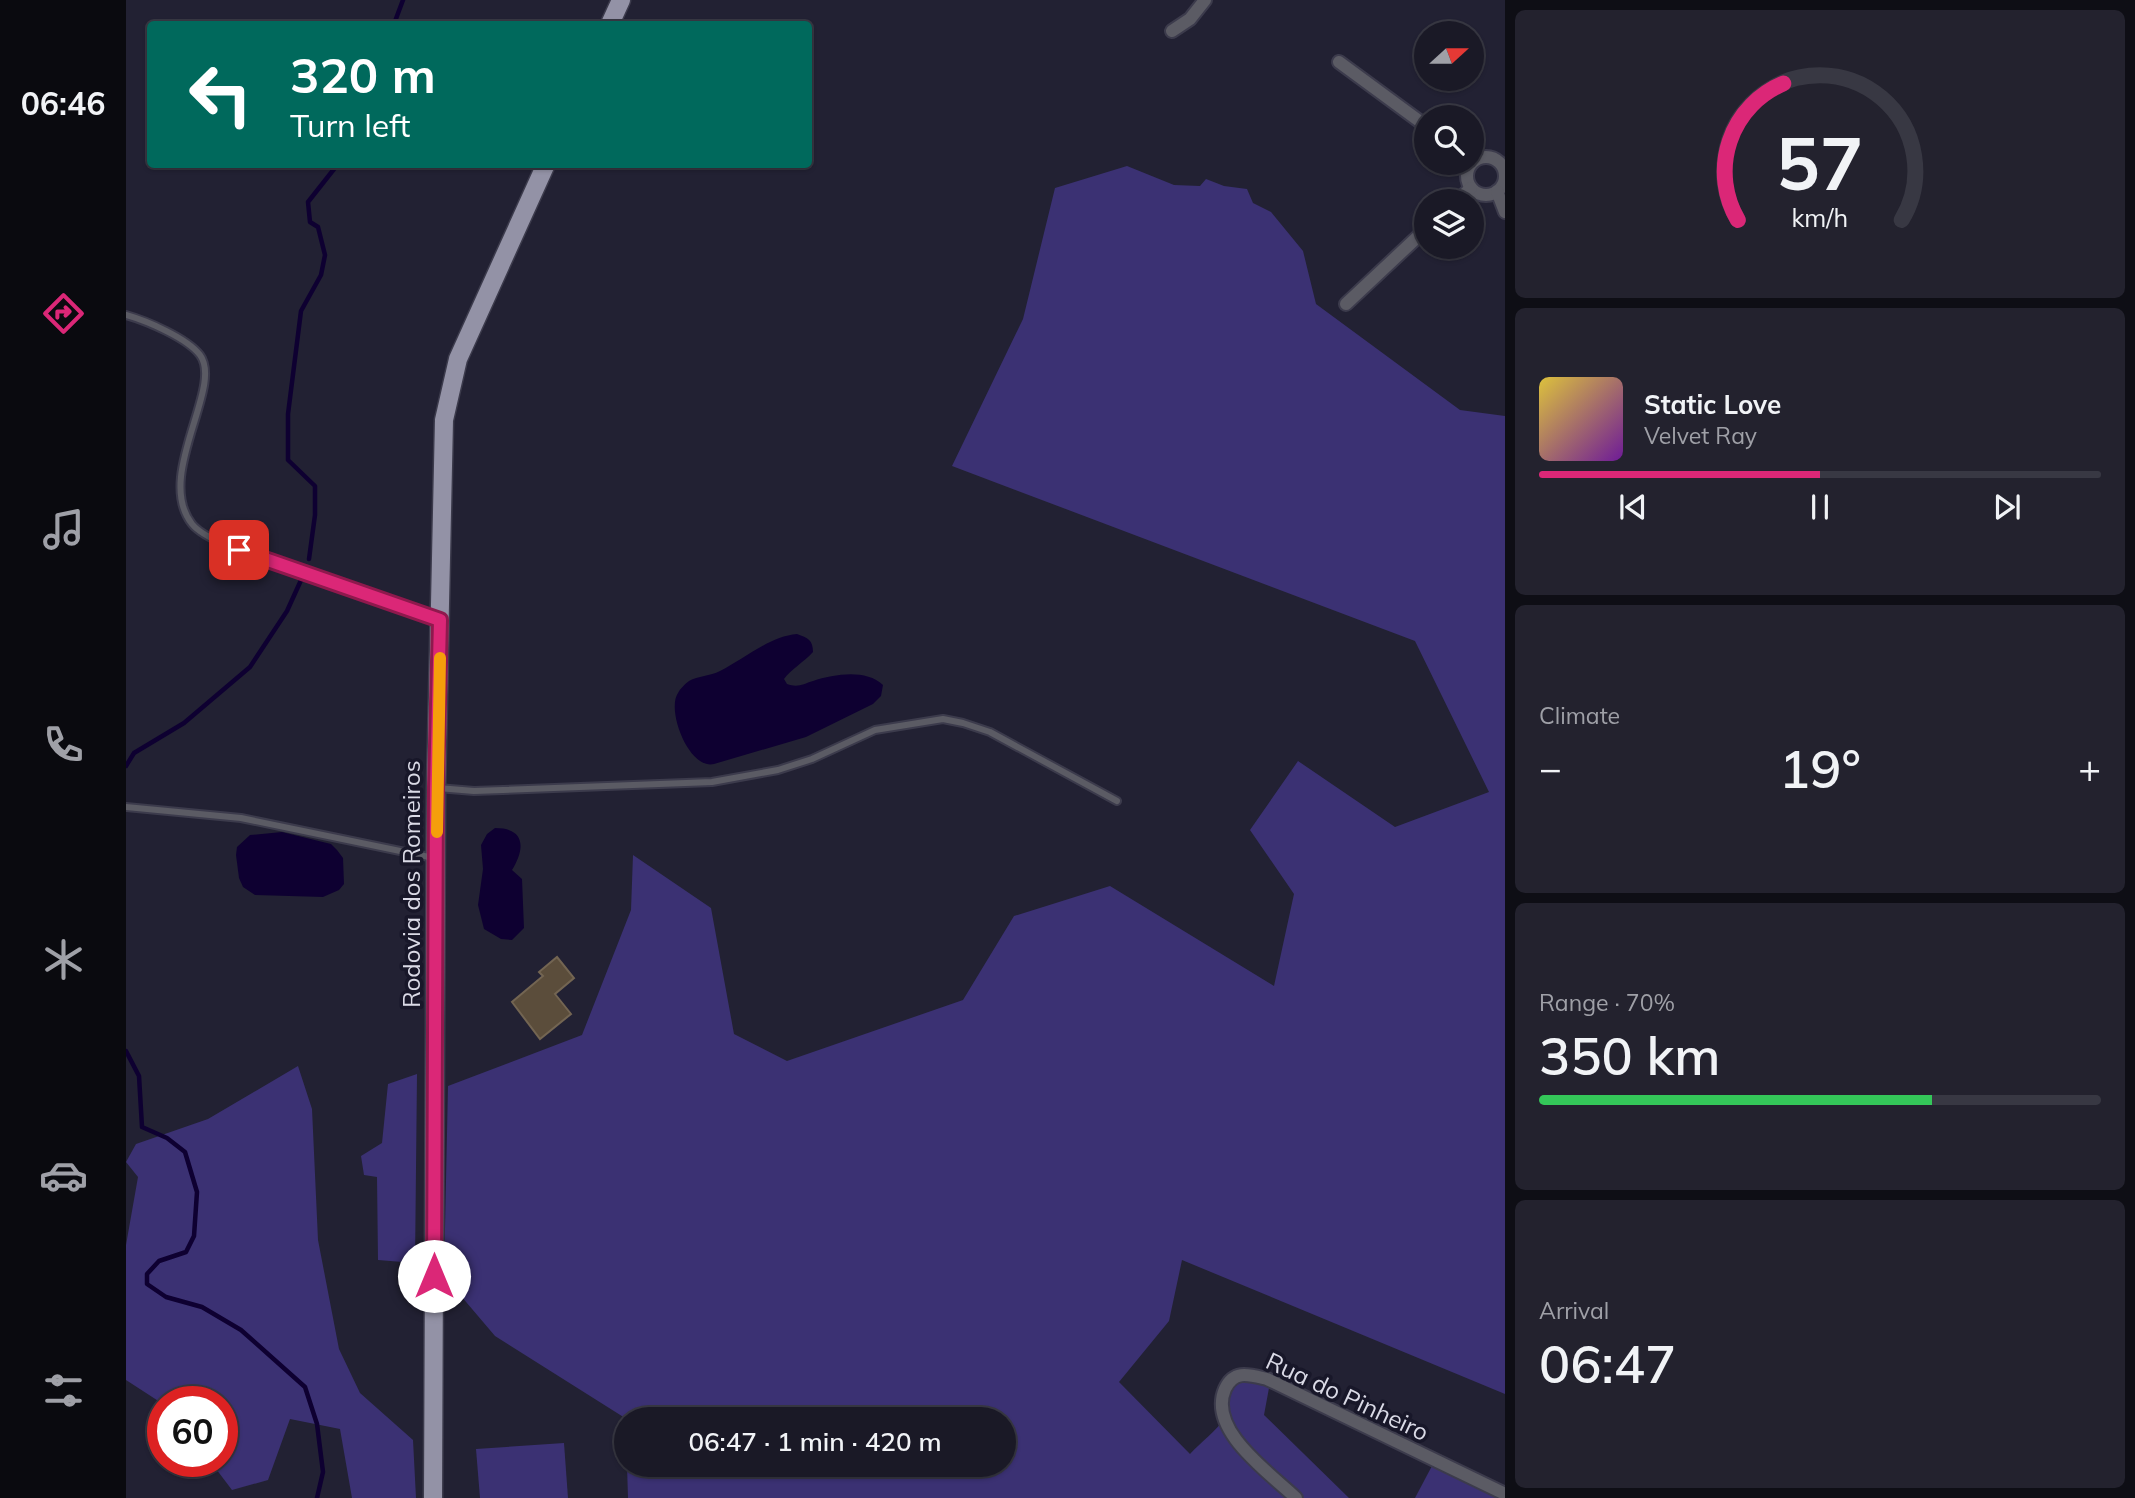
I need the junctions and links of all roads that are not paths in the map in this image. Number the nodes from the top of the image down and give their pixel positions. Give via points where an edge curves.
1 (621, 0) edge
2 (1205, 0) edge
3 (611, 21) edge
4 (1172, 31) dead end
5 (1339, 62) dead end
6 (1414, 117) edge
7 (1501, 157) edge
8 (544, 168) edge
9 (1468, 175) edge
10 (1471, 188) joint
11 (1497, 191) junction
12 (1505, 212) edge
13 (1414, 240) edge
14 (1346, 304) dead end
15 (126, 315) edge
16 (440, 620) junction
17 (436, 788) junction
18 (1117, 802) dead end
19 (126, 807) edge
20 (437, 859) junction
21 (1505, 1494) edge
22 (433, 1498) edge
23 (1296, 1498) edge

1 - 3 main road
2 - 4 street via 1190,19
5 - 6 street
7 - 11 street via 1505,176
8 - 16 main road, Rodovia dos Romeiros via 458,359 449,391 443,439
9 - 10 street
10 - 11 street via 1481,194
11 - 12 street
13 - 14 street
15 - 16 lane via 188,345 205,366 181,481 192,524 239,550
16 - 17 main road, Rodovia dos Romeiros
17 - 18 lane via 474,792 712,782 778,770 874,730 943,719 990,732
17 - 20 main road, Rodovia dos Romeiros
19 - 20 lane via 241,818
20 - 22 main road, Rodovia dos Romeiros
21 - 23 street, Rua do Pinheiro via 1267,1379 1236,1375 1222,1399 1229,1432

